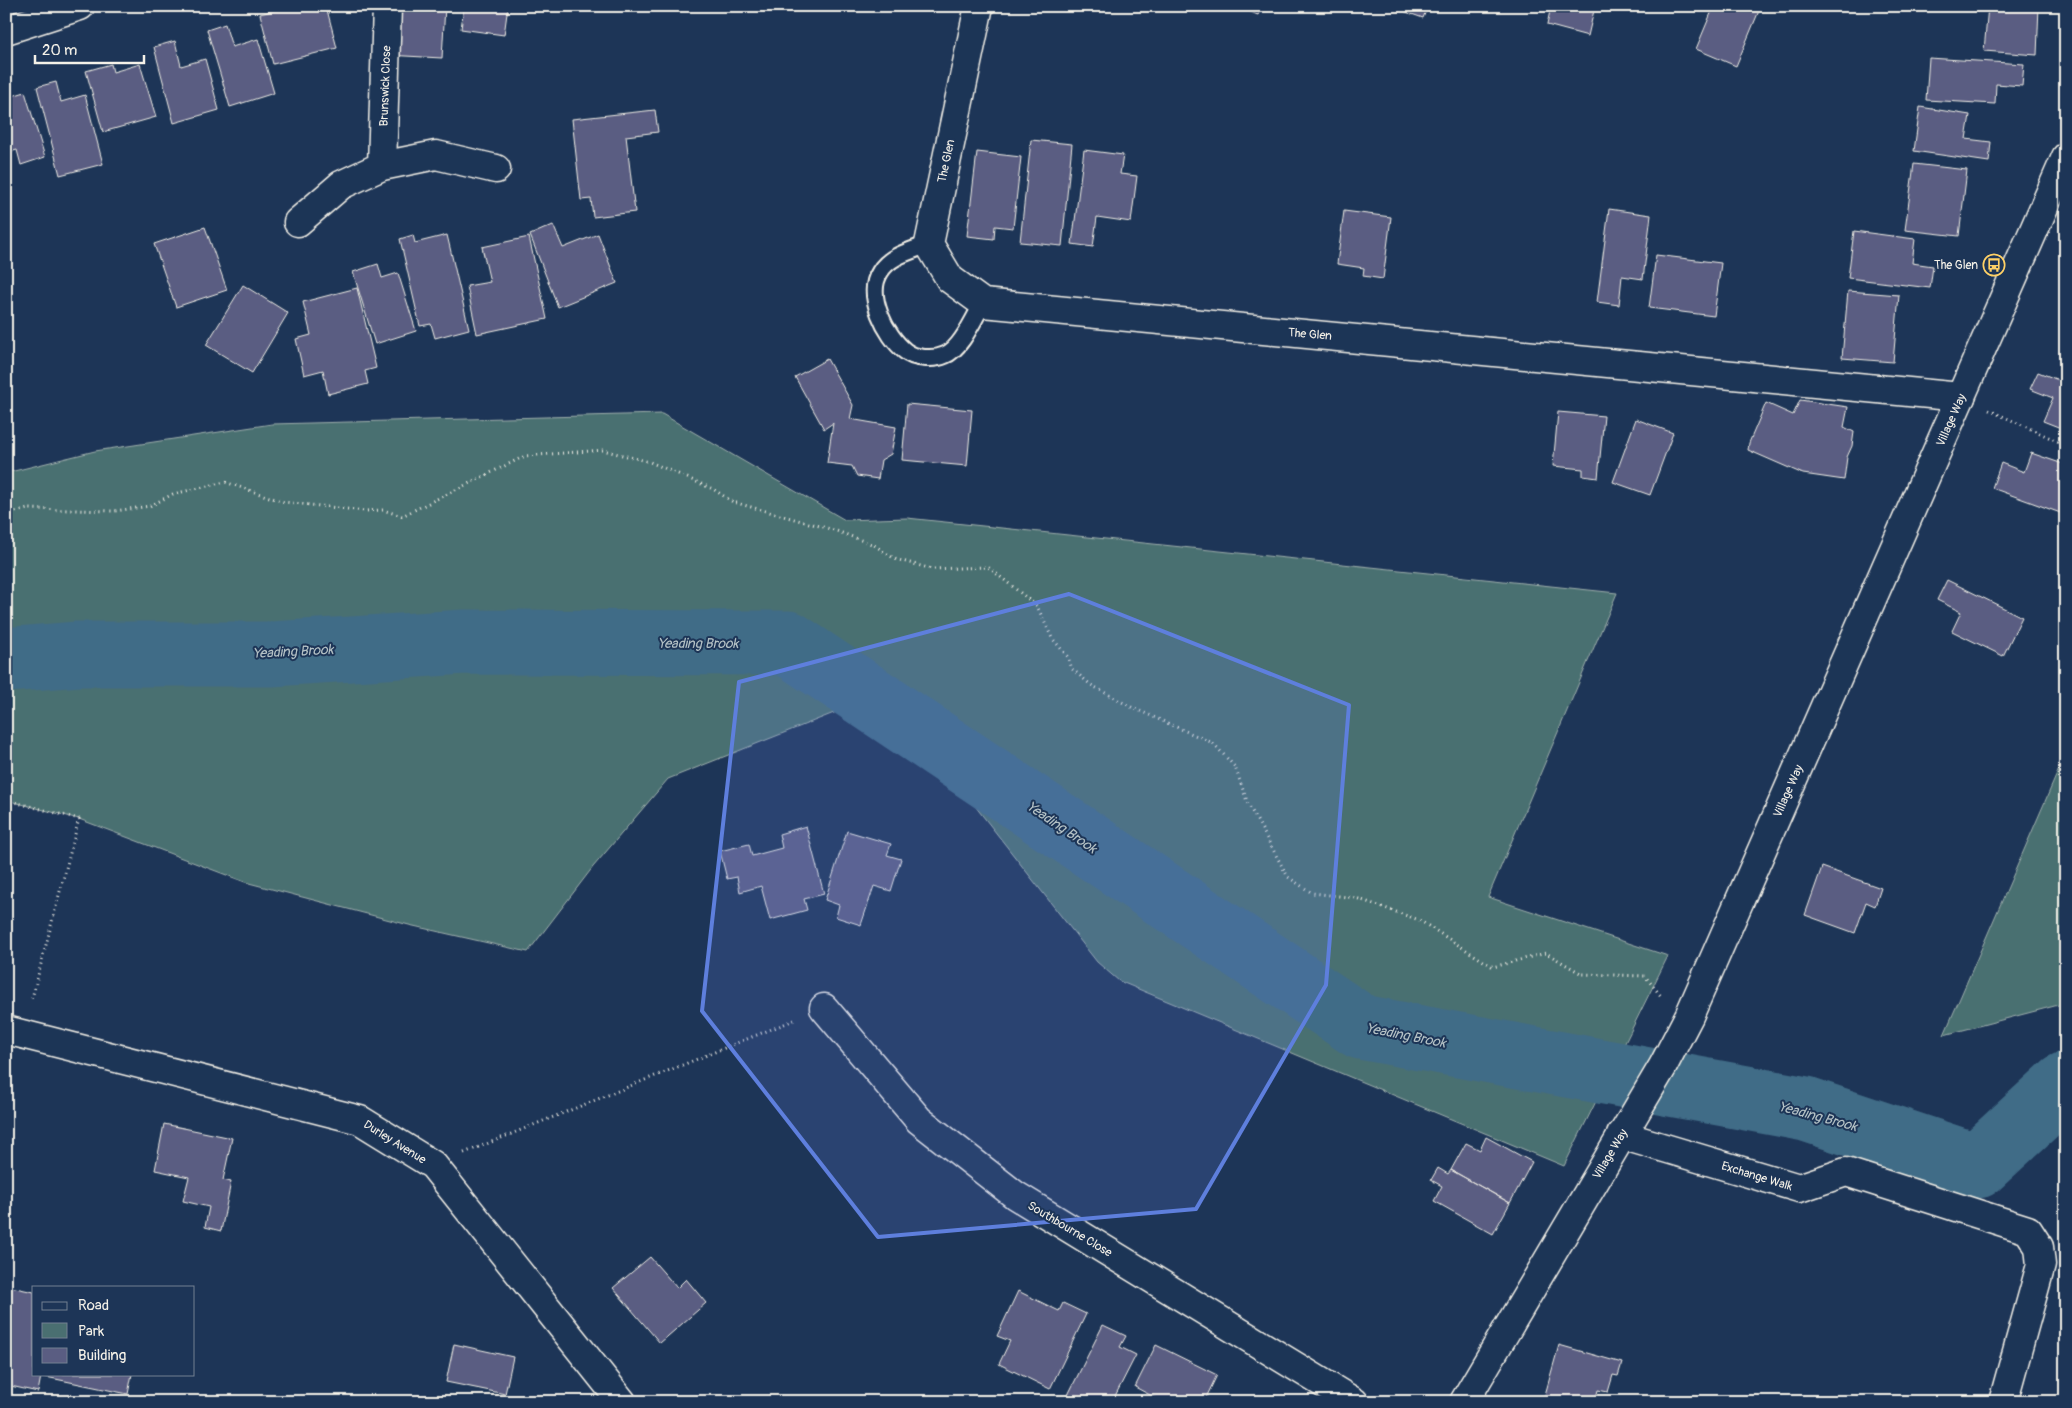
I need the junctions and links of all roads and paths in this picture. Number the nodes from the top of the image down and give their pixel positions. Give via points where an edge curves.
1 (80, 6) edge
2 (387, 6) edge
3 (979, 6) edge
4 (6, 30) edge
5 (2066, 157) edge
6 (382, 166) junction
7 (496, 168) dead end
8 (298, 222) dead end
9 (929, 244) junction
10 (983, 303) junction
11 (1961, 397) junction
12 (2066, 445) edge
13 (6, 514) edge
14 (6, 800) edge
15 (1666, 1002) dead end
16 (824, 1008) joint
17 (14, 1032) edge
18 (1621, 1135) junction
19 (433, 1166) junction
20 (622, 1402) edge
21 (1354, 1402) edge
22 (1464, 1402) edge
23 (2003, 1402) edge

1 - 4 street
2 - 6 street, Brunswick Close
3 - 9 street, The Glen
5 - 11 street, Village Way
6 - 7 street via 436,155
6 - 8 street via 341,185
9 - 10 street via 950,279
9 - 10 lane via 894,258 879,272 874,291 876,306 893,339 906,352 926,358 946,355 958,346
10 - 11 street, The Glen
11 - 12 path
11 - 18 street, Village Way via 1689,1016
13 - 15 path via 28,509 115,511 150,506 173,494 225,482 284,502 382,510 402,516 525,456 603,450 650,462 713,489 733,502 834,530 874,545 895,559 932,569 988,567 1037,606 1072,669 1091,685 1133,708 1213,743 1235,767 1248,804 1288,877 1312,893 1356,898 1419,920 1493,968 1546,953 1582,974 1645,976
14 - 17 path via 79,819
16 - 19 path
16 - 21 street, Southbourne Close via 918,1120 1015,1195
17 - 19 street, Durley Avenue via 360,1120
18 - 22 street, Village Way
18 - 23 street, Exchange Walk via 1799,1188 1846,1172 2028,1230 2039,1246 2041,1265
19 - 20 street, Durley Avenue

